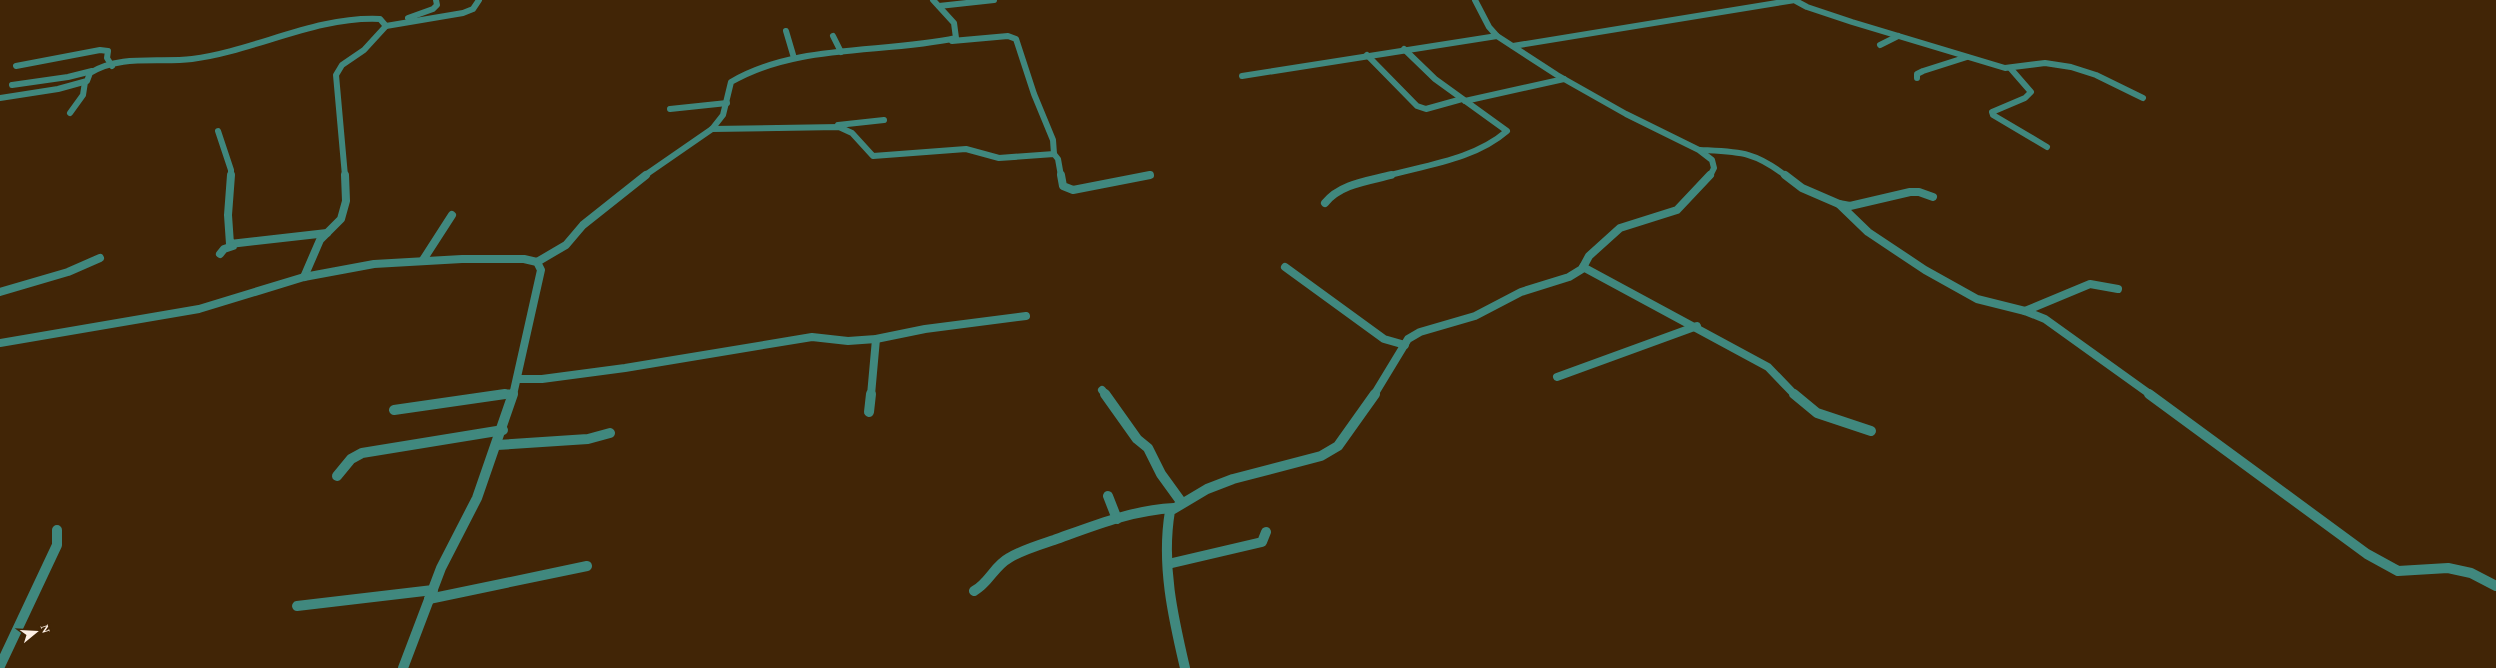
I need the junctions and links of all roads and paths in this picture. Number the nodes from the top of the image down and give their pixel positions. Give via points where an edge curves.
1 (436, 0) edge
2 (479, 0) edge
3 (933, 0) edge
4 (994, 0) edge
5 (1474, 0) edge
6 (1795, 0) edge
7 (939, 6) junction
8 (386, 25) junction
9 (786, 31) dead end
10 (833, 36) dead end
11 (1497, 36) junction
12 (1898, 36) junction
13 (951, 41) junction
14 (1880, 45) dead end
15 (1513, 46) junction
16 (1404, 49) junction
17 (841, 52) junction
18 (1367, 56) junction
19 (1971, 56) junction
20 (794, 58) junction
21 (16, 66) dead end
22 (112, 66) junction
23 (2011, 69) junction
24 (93, 71) junction
25 (1242, 76) dead end
26 (1917, 78) dead end
27 (1564, 79) junction
28 (85, 82) junction
29 (12, 85) dead end
30 (0, 98) edge
31 (2143, 98) dead end
32 (1464, 100) junction
33 (727, 103) junction
34 (670, 109) dead end
35 (70, 113) dead end
36 (884, 120) dead end
37 (830, 126) junction
38 (712, 129) junction
39 (218, 130) dead end
40 (2047, 147) dead end
41 (1699, 150) junction
42 (1054, 154) junction
43 (1150, 175) dead end
44 (1933, 197) dead end
45 (1325, 202) dead end
46 (1839, 204) junction
47 (452, 215) dead end
48 (327, 233) junction
49 (233, 246) junction
50 (220, 254) dead end
51 (100, 258) dead end
52 (424, 260) junction
53 (536, 262) junction
54 (1285, 267) dead end
55 (1583, 267) junction
56 (304, 277) junction
57 (2118, 289) dead end
58 (0, 292) edge
59 (2025, 311) junction
60 (1026, 316) dead end
61 (1697, 326) junction
62 (876, 339) junction
63 (0, 343) edge
64 (1405, 345) junction
65 (1557, 377) dead end
66 (518, 379) junction
67 (1102, 390) dead end
68 (513, 393) junction
69 (394, 410) dead end
70 (869, 412) dead end
71 (502, 430) junction
72 (1871, 431) dead end
73 (610, 433) dead end
74 (497, 445) junction
75 (337, 476) dead end
76 (1108, 496) dead end
77 (1178, 505) junction
78 (1117, 519) junction
79 (56, 530) dead end
80 (1266, 532) dead end
81 (1168, 564) junction
82 (587, 566) dead end
83 (2496, 586) edge
84 (974, 591) dead end
85 (431, 594) junction
86 (298, 606) dead end
87 (0, 666) edge
88 (403, 668) edge
89 (1185, 668) edge

1 - 8 street via 437,5 433,10
2 - 8 street via 473,9 463,13
3 - 7 street
4 - 7 street
5 - 11 street
6 - 12 street via 1828,15
6 - 15 street
7 - 13 street via 954,23 958,34
8 - 22 street via 378,18 368,18 191,59 155,59
8 - 48 street via 364,50 342,65 336,75 345,163 346,201 341,219
9 - 20 street
10 - 17 street
11 - 15 street
11 - 16 street
12 - 14 street
12 - 19 street
13 - 17 street
13 - 42 street via 1008,36 1016,39 1034,94 1053,140
15 - 27 street
16 - 18 street
16 - 32 street via 1425,71
17 - 20 street
18 - 25 street
18 - 32 street via 1417,106 1426,109
19 - 23 street
19 - 26 street via 1951,60 1923,71 1917,74
20 - 33 street via 739,76 729,86
21 - 22 street via 100,50 108,51 107,58
22 - 24 street
23 - 31 street via 2046,63 2076,66
23 - 40 street via 2031,92 2025,98 1992,112 1993,115
24 - 28 street
24 - 29 street
27 - 32 street
27 - 41 street via 1626,114
28 - 30 street
28 - 35 street via 82,97
32 - 45 street via 1505,129 1504,135 1467,154 1338,190
33 - 34 street
33 - 38 street via 723,115
36 - 37 street
37 - 38 street
37 - 42 street via 852,132 873,156 966,149 1000,158
38 - 53 street via 643,176 583,225 566,245
39 - 49 street via 231,170 228,215 230,244
41 - 46 street via 1738,152 1765,160 1802,188
41 - 55 street via 1712,160 1714,168 1697,191 1677,210 1620,228 1590,256
42 - 43 street via 1058,159 1063,186 1073,190
44 - 46 street via 1910,192 1850,206
46 - 59 street via 1868,232 1926,270 1977,299
47 - 52 street
48 - 49 street
48 - 56 street via 314,250
49 - 50 street via 224,249
51 - 58 street via 68,272
52 - 53 street via 524,259
52 - 56 street via 374,264
53 - 66 street via 541,270 527,326
54 - 64 street via 1384,338
55 - 61 street
55 - 64 street via 1569,278 1507,298 1475,316 1420,332 1408,339
56 - 63 street via 199,309
57 - 59 street via 2090,284
59 - 83 street via 2045,319 2367,554 2398,571 2458,568 2482,577
60 - 62 street
61 - 65 street
61 - 72 street via 1768,367 1803,403 1817,413
62 - 66 street via 848,341 812,337 625,368 542,379
62 - 70 street
64 - 77 street via 1369,404 1338,446 1321,456 1233,479 1206,489
66 - 68 street
67 - 77 street via 1137,439 1148,448
68 - 69 street
68 - 71 street
71 - 74 street
71 - 75 street via 362,453 351,459
73 - 74 street via 588,439
74 - 85 street via 477,498 441,568
76 - 78 street
77 - 78 street via 1145,509
77 - 81 street via 1170,511 1166,529
78 - 84 street via 1008,558 999,565 985,586
79 - 87 street via 56,545
80 - 81 street via 1264,539 1257,543
81 - 89 street
82 - 85 street
85 - 86 street
85 - 88 street

